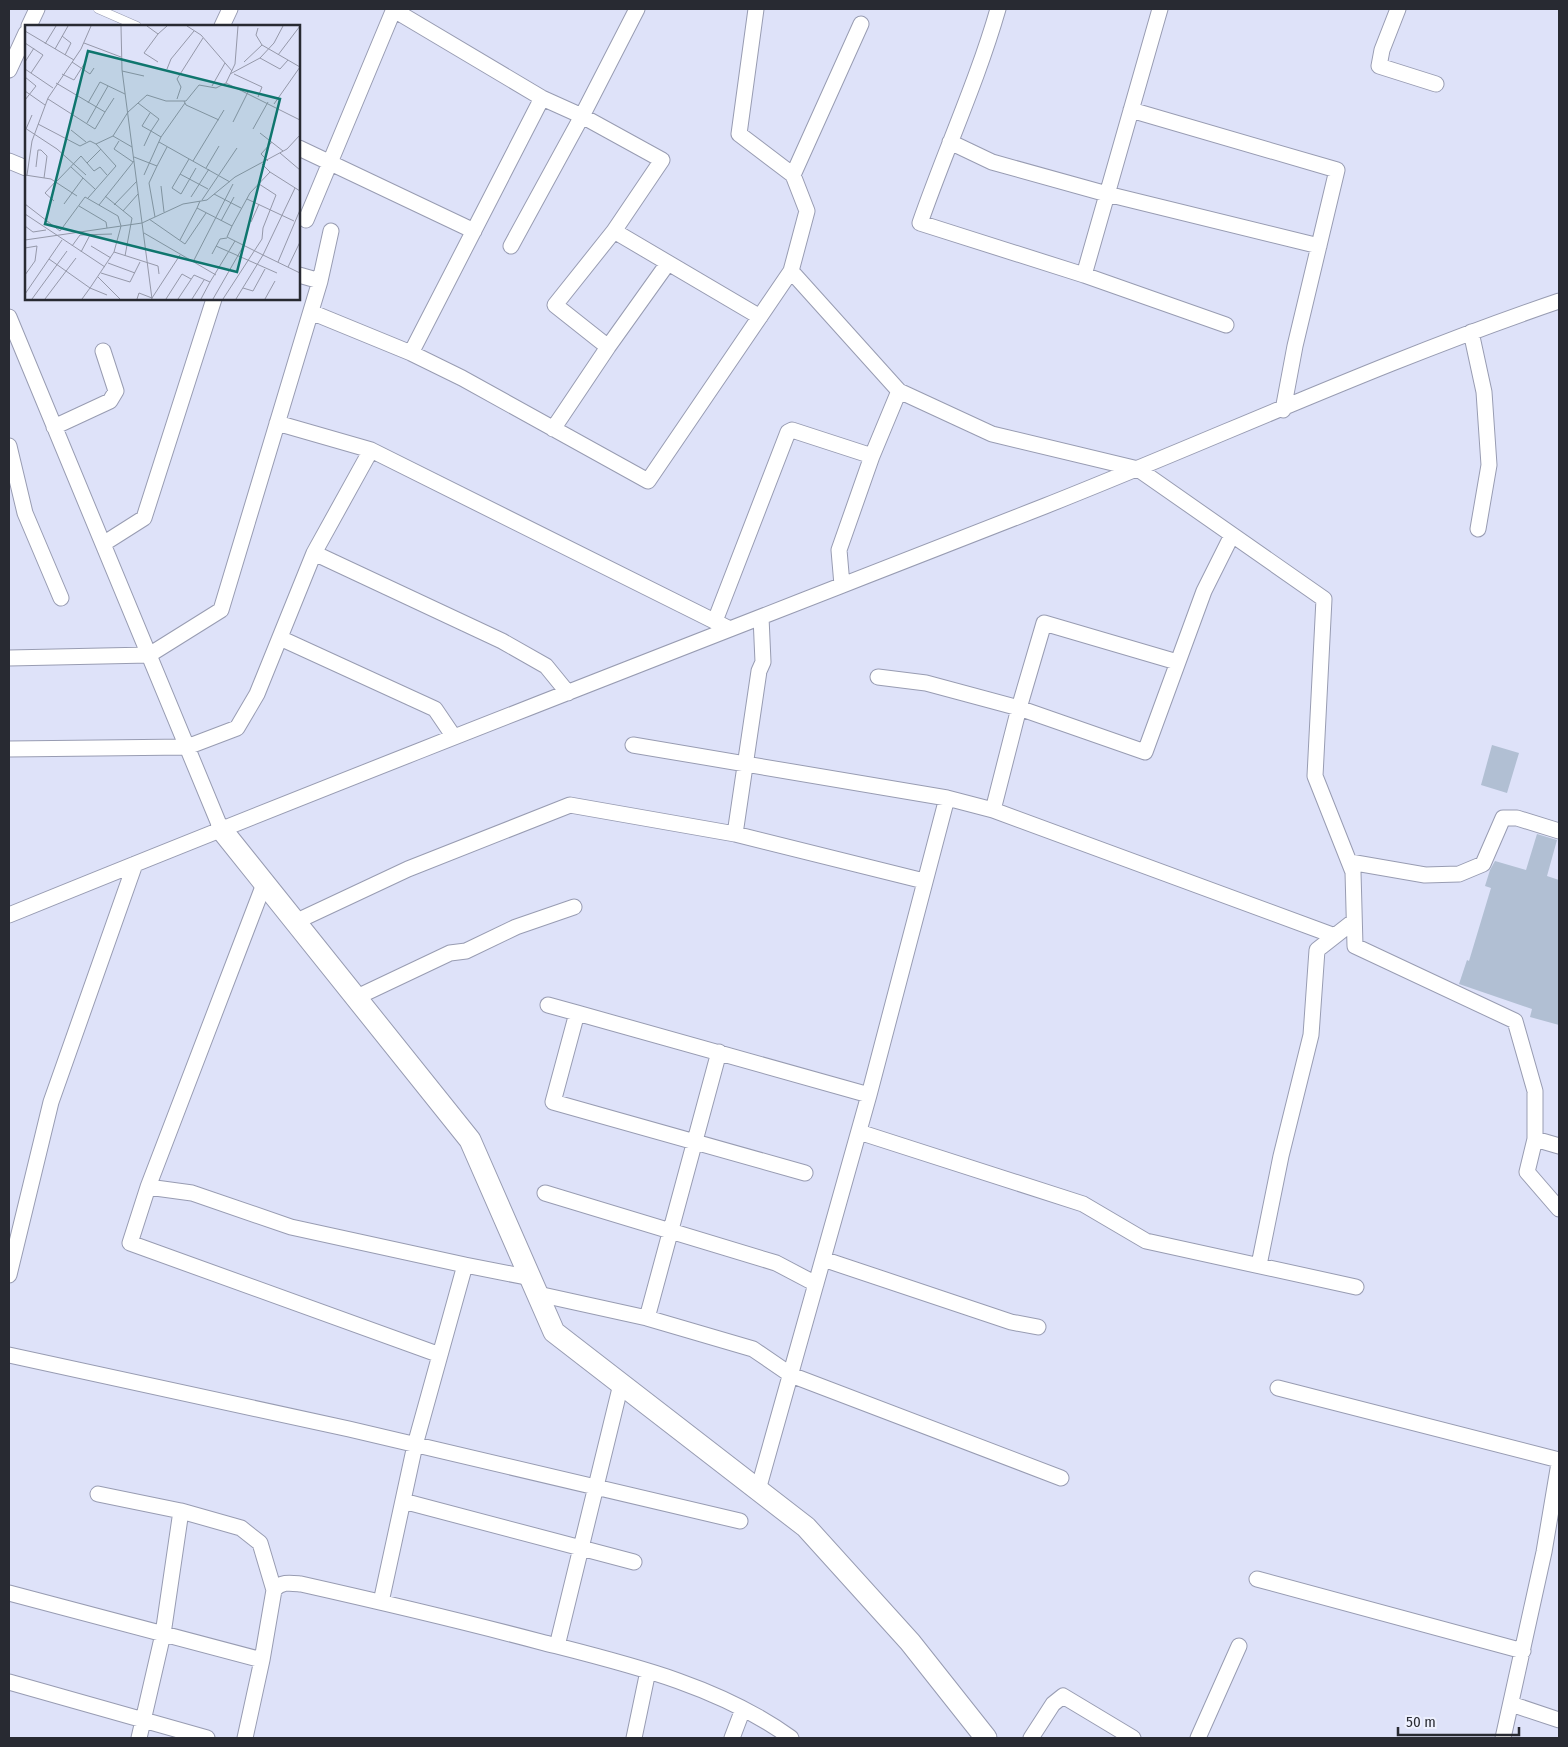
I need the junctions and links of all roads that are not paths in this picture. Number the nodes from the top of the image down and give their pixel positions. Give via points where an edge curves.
1 (37, 9) edge
2 (98, 9) edge
3 (230, 9) edge
4 (394, 9) edge
5 (636, 9) edge
6 (756, 9) edge
7 (998, 9) edge
8 (1160, 9) edge
9 (1398, 9) edge
10 (861, 24) dead end
11 (29, 25) edge
12 (135, 25) edge
13 (222, 25) edge
14 (25, 39) edge
15 (22, 56) edge
16 (9, 70) edge
17 (1436, 84) dead end
18 (542, 98) junction
19 (1131, 110) junction
20 (582, 116) junction
21 (950, 142) junction
22 (300, 148) edge
23 (9, 160) edge
24 (330, 163) junction
25 (25, 168) edge
26 (792, 175) junction
27 (1107, 194) junction
28 (306, 220) dead end
29 (331, 231) dead end
30 (474, 231) junction
31 (614, 231) junction
32 (511, 246) dead end
33 (1319, 246) junction
34 (668, 263) junction
35 (791, 271) junction
36 (300, 275) edge
37 (1084, 275) junction
38 (320, 281) junction
39 (214, 300) edge
40 (1559, 301) edge
41 (311, 312) junction
42 (9, 317) edge
43 (760, 317) junction
44 (1226, 326) dead end
45 (1472, 332) junction
46 (608, 347) junction
47 (103, 351) dead end
48 (411, 353) junction
49 (899, 391) junction
50 (1283, 410) junction
51 (277, 423) junction
52 (54, 427) junction
53 (553, 429) junction
54 (9, 446) edge
55 (372, 450) junction
56 (872, 456) junction
57 (1138, 469) junction
58 (1478, 529) dead end
59 (1232, 535) junction
60 (103, 544) junction
61 (314, 553) junction
62 (842, 585) junction
63 (61, 598) dead end
64 (761, 617) junction
65 (715, 621) junction
66 (730, 629) junction
67 (280, 638) junction
68 (148, 655) junction
69 (9, 658) edge
70 (1178, 662) junction
71 (878, 677) dead end
72 (568, 692) junction
73 (1019, 708) junction
74 (454, 738) junction
75 (633, 745) dead end
76 (187, 747) junction
77 (9, 749) edge
78 (746, 764) junction
79 (947, 798) junction
80 (993, 810) junction
81 (220, 829) junction
82 (1559, 831) edge
83 (735, 834) junction
84 (1350, 862) junction
85 (135, 864) junction
86 (924, 882) junction
87 (264, 884) junction
88 (574, 908) dead end
89 (9, 915) edge
90 (1354, 921) junction
91 (295, 922) junction
92 (1335, 936) junction
93 (355, 998) junction
94 (548, 1005) dead end
95 (577, 1013) junction
96 (719, 1052) junction
97 (869, 1095) junction
98 (859, 1132) junction
99 (1535, 1139) junction
100 (695, 1141) junction
101 (1559, 1146) edge
102 (805, 1173) dead end
103 (148, 1187) junction
104 (545, 1193) dead end
105 (1559, 1209) edge
106 (15, 1219) edge
107 (672, 1231) junction
108 (823, 1259) junction
109 (465, 1265) junction
110 (1259, 1265) junction
111 (9, 1275) edge
112 (816, 1284) junction
113 (534, 1286) junction
114 (1356, 1287) dead end
115 (646, 1318) junction
116 (1038, 1327) dead end
117 (9, 1355) edge
118 (440, 1355) junction
119 (791, 1375) junction
120 (621, 1384) junction
121 (1278, 1388) dead end
122 (415, 1445) junction
123 (1559, 1461) edge
124 (1061, 1478) dead end
125 (595, 1487) junction
126 (758, 1490) junction
127 (98, 1494) dead end
128 (403, 1501) junction
129 (180, 1511) junction
130 (740, 1521) dead end
131 (581, 1547) junction
132 (1552, 1553) edge
133 (634, 1562) dead end
134 (1257, 1578) dead end
135 (274, 1590) junction
136 (9, 1594) edge
137 (382, 1602) junction
138 (163, 1634) junction
139 (557, 1646) junction
140 (1239, 1646) dead end
141 (1523, 1651) junction
142 (262, 1660) junction
143 (648, 1671) junction
144 (9, 1682) edge
145 (1511, 1704) junction
146 (743, 1709) junction
147 (143, 1719) junction
148 (1559, 1720) edge
149 (977, 1734) edge
150 (139, 1738) edge
151 (207, 1738) edge
152 (245, 1738) edge
153 (634, 1738) edge
154 (732, 1738) edge
155 (791, 1738) edge
156 (1031, 1738) edge
157 (1133, 1738) edge
158 (1198, 1738) edge
159 (1503, 1738) edge

1 - 11 street
2 - 12 lane
3 - 13 street
4 - 18 street
4 - 24 street
5 - 20 street
6 - 26 street via 739,134
7 - 21 street
8 - 19 street
9 - 17 street via 1379,66
10 - 26 street
14 - 15 street
15 - 16 street
18 - 20 street
18 - 30 street
19 - 27 street
19 - 33 street via 1337,170
20 - 31 street via 662,160
20 - 32 street
21 - 27 street via 992,162
21 - 37 street via 920,223
22 - 24 street
23 - 25 street
24 - 28 street
24 - 30 street
26 - 35 street via 807,210
27 - 33 street
27 - 37 street
29 - 38 street
30 - 48 street
31 - 34 street
31 - 46 street via 555,305
33 - 50 street
34 - 43 street
34 - 46 street
35 - 43 street
35 - 49 street
36 - 38 street
37 - 44 street
38 - 41 street
39 - 60 street via 144,518
40 - 45 street
41 - 48 street
41 - 51 street
42 - 52 street
43 - 53 street via 648,482
45 - 50 street
45 - 58 street via 1484,392 1489,465
46 - 53 street
47 - 52 street via 116,391 110,401
48 - 53 street
49 - 56 street
49 - 57 street via 992,434
50 - 57 street
51 - 55 street
51 - 68 street via 221,610
52 - 60 street
54 - 63 street via 25,513
55 - 61 street
55 - 65 street
56 - 62 street via 839,550
56 - 65 street via 806,433 788,432
57 - 59 street
57 - 62 street
59 - 70 street via 1204,591
59 - 84 street via 1324,599 1315,776
60 - 68 street
61 - 67 street
61 - 72 street via 502,641 546,666
62 - 64 street
64 - 66 street
64 - 78 street via 763,662
65 - 66 street
66 - 72 street
67 - 74 street via 435,710
67 - 76 street via 257,694 237,728
68 - 69 street
68 - 76 street
70 - 73 street via 1044,623
70 - 73 street via 1145,752
71 - 73 street via 926,683
72 - 74 street
73 - 80 street
74 - 81 street
75 - 78 street
76 - 77 street
76 - 81 street
78 - 79 street
78 - 83 street
79 - 80 street
79 - 86 street
80 - 92 street
81 - 85 street
81 - 87 street
82 - 84 street via 1517,818 1503,818 1483,864 1459,874 1425,875
83 - 86 street
83 - 91 street via 570,805 408,869
84 - 90 street
85 - 89 street
85 - 106 street via 51,1102
86 - 97 street
87 - 91 street
87 - 103 street
88 - 93 street via 516,928 466,951 450,953
90 - 92 street
90 - 99 street via 1355,946 1515,1022 1535,1091
91 - 93 street
92 - 110 street via 1317,950 1311,1035 1281,1156
93 - 113 street via 470,1140
94 - 95 street
95 - 96 street
95 - 100 street via 553,1102
96 - 97 street
96 - 100 street
97 - 98 street
98 - 108 street
98 - 110 street via 1082,1204 1146,1241
99 - 101 street
99 - 105 street via 1528,1172
100 - 102 street
100 - 107 street
103 - 109 street via 192,1193 291,1227
103 - 118 street via 130,1243
104 - 107 street
106 - 111 street
107 - 112 street via 776,1263
107 - 115 street
108 - 112 street
108 - 116 street via 1011,1322
109 - 113 street
109 - 118 street
110 - 114 street
112 - 119 street
113 - 115 street
113 - 120 street via 554,1332
115 - 119 street via 753,1349
117 - 122 street
118 - 122 street
119 - 124 street
119 - 126 street
120 - 125 street
120 - 126 street
121 - 123 street
122 - 125 street
122 - 128 street
123 - 132 street
125 - 130 street
125 - 131 street
126 - 149 street via 806,1527 910,1642
127 - 129 street
128 - 131 street
128 - 137 street
129 - 135 street via 242,1528 260,1543
129 - 138 street
131 - 133 street
131 - 139 street
132 - 141 street
134 - 141 street
135 - 137 street via 286,1583 301,1584
135 - 142 street
136 - 138 street
137 - 139 street
138 - 142 street
138 - 147 street
139 - 143 street
140 - 158 street
141 - 145 street
142 - 152 street
143 - 146 street via 700,1688
143 - 153 street
144 - 147 street
145 - 148 street
145 - 159 street
146 - 154 street
146 - 155 street
147 - 150 street
147 - 151 street
156 - 157 street via 1053,1704 1064,1696

